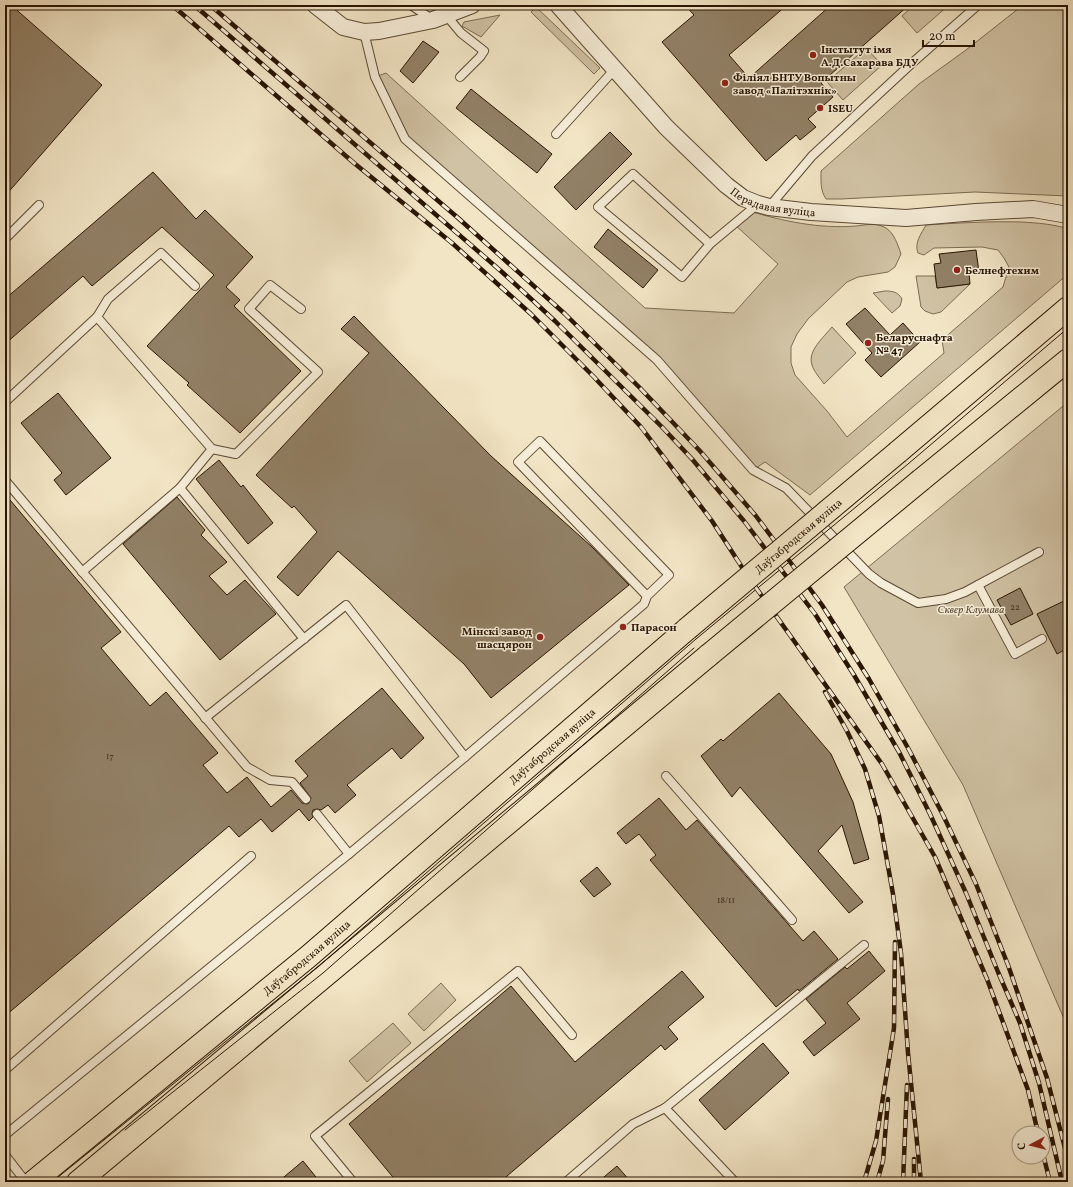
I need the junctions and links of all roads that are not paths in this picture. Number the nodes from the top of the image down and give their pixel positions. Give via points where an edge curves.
1 (315, 5) edge
2 (411, 5) edge
3 (472, 5) edge
4 (558, 5) edge
5 (978, 5) edge
6 (439, 18) junction
7 (364, 32) junction
8 (614, 69) junction
9 (460, 77) dead end
10 (556, 134) dead end
11 (39, 205) dead end
12 (763, 206) junction
13 (1068, 215) edge
14 (7, 233) edge
15 (710, 244) junction
16 (195, 286) dead end
17 (1068, 308) edge
18 (301, 310) dead end
19 (97, 317) junction
20 (1068, 360) edge
21 (5, 402) edge
22 (212, 449) junction
23 (5, 480) edge
24 (180, 488) junction
25 (1039, 552) dead end
26 (82, 572) junction
27 (978, 585) junction
28 (647, 596) junction
29 (304, 639) junction
30 (1042, 639) dead end
31 (205, 718) junction
32 (465, 757) junction
33 (666, 776) dead end
34 (306, 799) dead end
35 (317, 814) dead end
36 (350, 854) junction
37 (251, 856) dead end
38 (792, 920) dead end
39 (864, 945) dead end
40 (572, 1035) dead end
41 (5, 1070) edge
42 (664, 1108) junction
43 (5, 1135) edge
44 (5, 1155) edge
45 (26, 1182) edge
46 (33, 1182) edge
47 (78, 1182) edge
48 (352, 1182) edge
49 (566, 1182) edge
50 (735, 1182) edge

1 - 7 street via 343,27
2 - 6 lane
3 - 6 street
4 - 8 street, Перадавая вуліца
5 - 12 lane via 812,156
6 - 7 street
6 - 9 lane via 484,51
7 - 27 lane via 375,77 405,139 656,360 753,470 786,488 869,574 918,603 946,600
8 - 10 lane
8 - 12 street, Перадавая вуліца via 666,127 716,175 743,198
11 - 14 lane
12 - 13 street, Перадавая вуліца via 906,218 1033,209
12 - 15 lane
15 - 15 lane via 682,277 598,207 633,174
16 - 19 lane via 161,253 108,299
17 - 46 main road, Даўгабродская вуліца, bridge via 687,628 309,956
18 - 22 lane via 270,285 249,309 318,372 236,454
19 - 21 lane
19 - 22 lane
20 - 47 main road, bridge via 709,655
22 - 24 lane
23 - 26 lane
24 - 26 lane
24 - 29 lane
25 - 27 lane
26 - 31 lane
27 - 30 lane via 1015,654
28 - 28 lane via 670,575 540,441 518,462
28 - 32 lane via 644,604
29 - 31 lane
29 - 32 lane via 346,605
31 - 34 lane via 247,767 270,780 292,782
32 - 36 lane
33 - 38 lane
35 - 36 lane
36 - 43 lane
37 - 41 lane
39 - 42 lane
40 - 48 lane via 518,971 315,1136
42 - 49 lane via 633,1124
42 - 50 lane
44 - 45 lane

